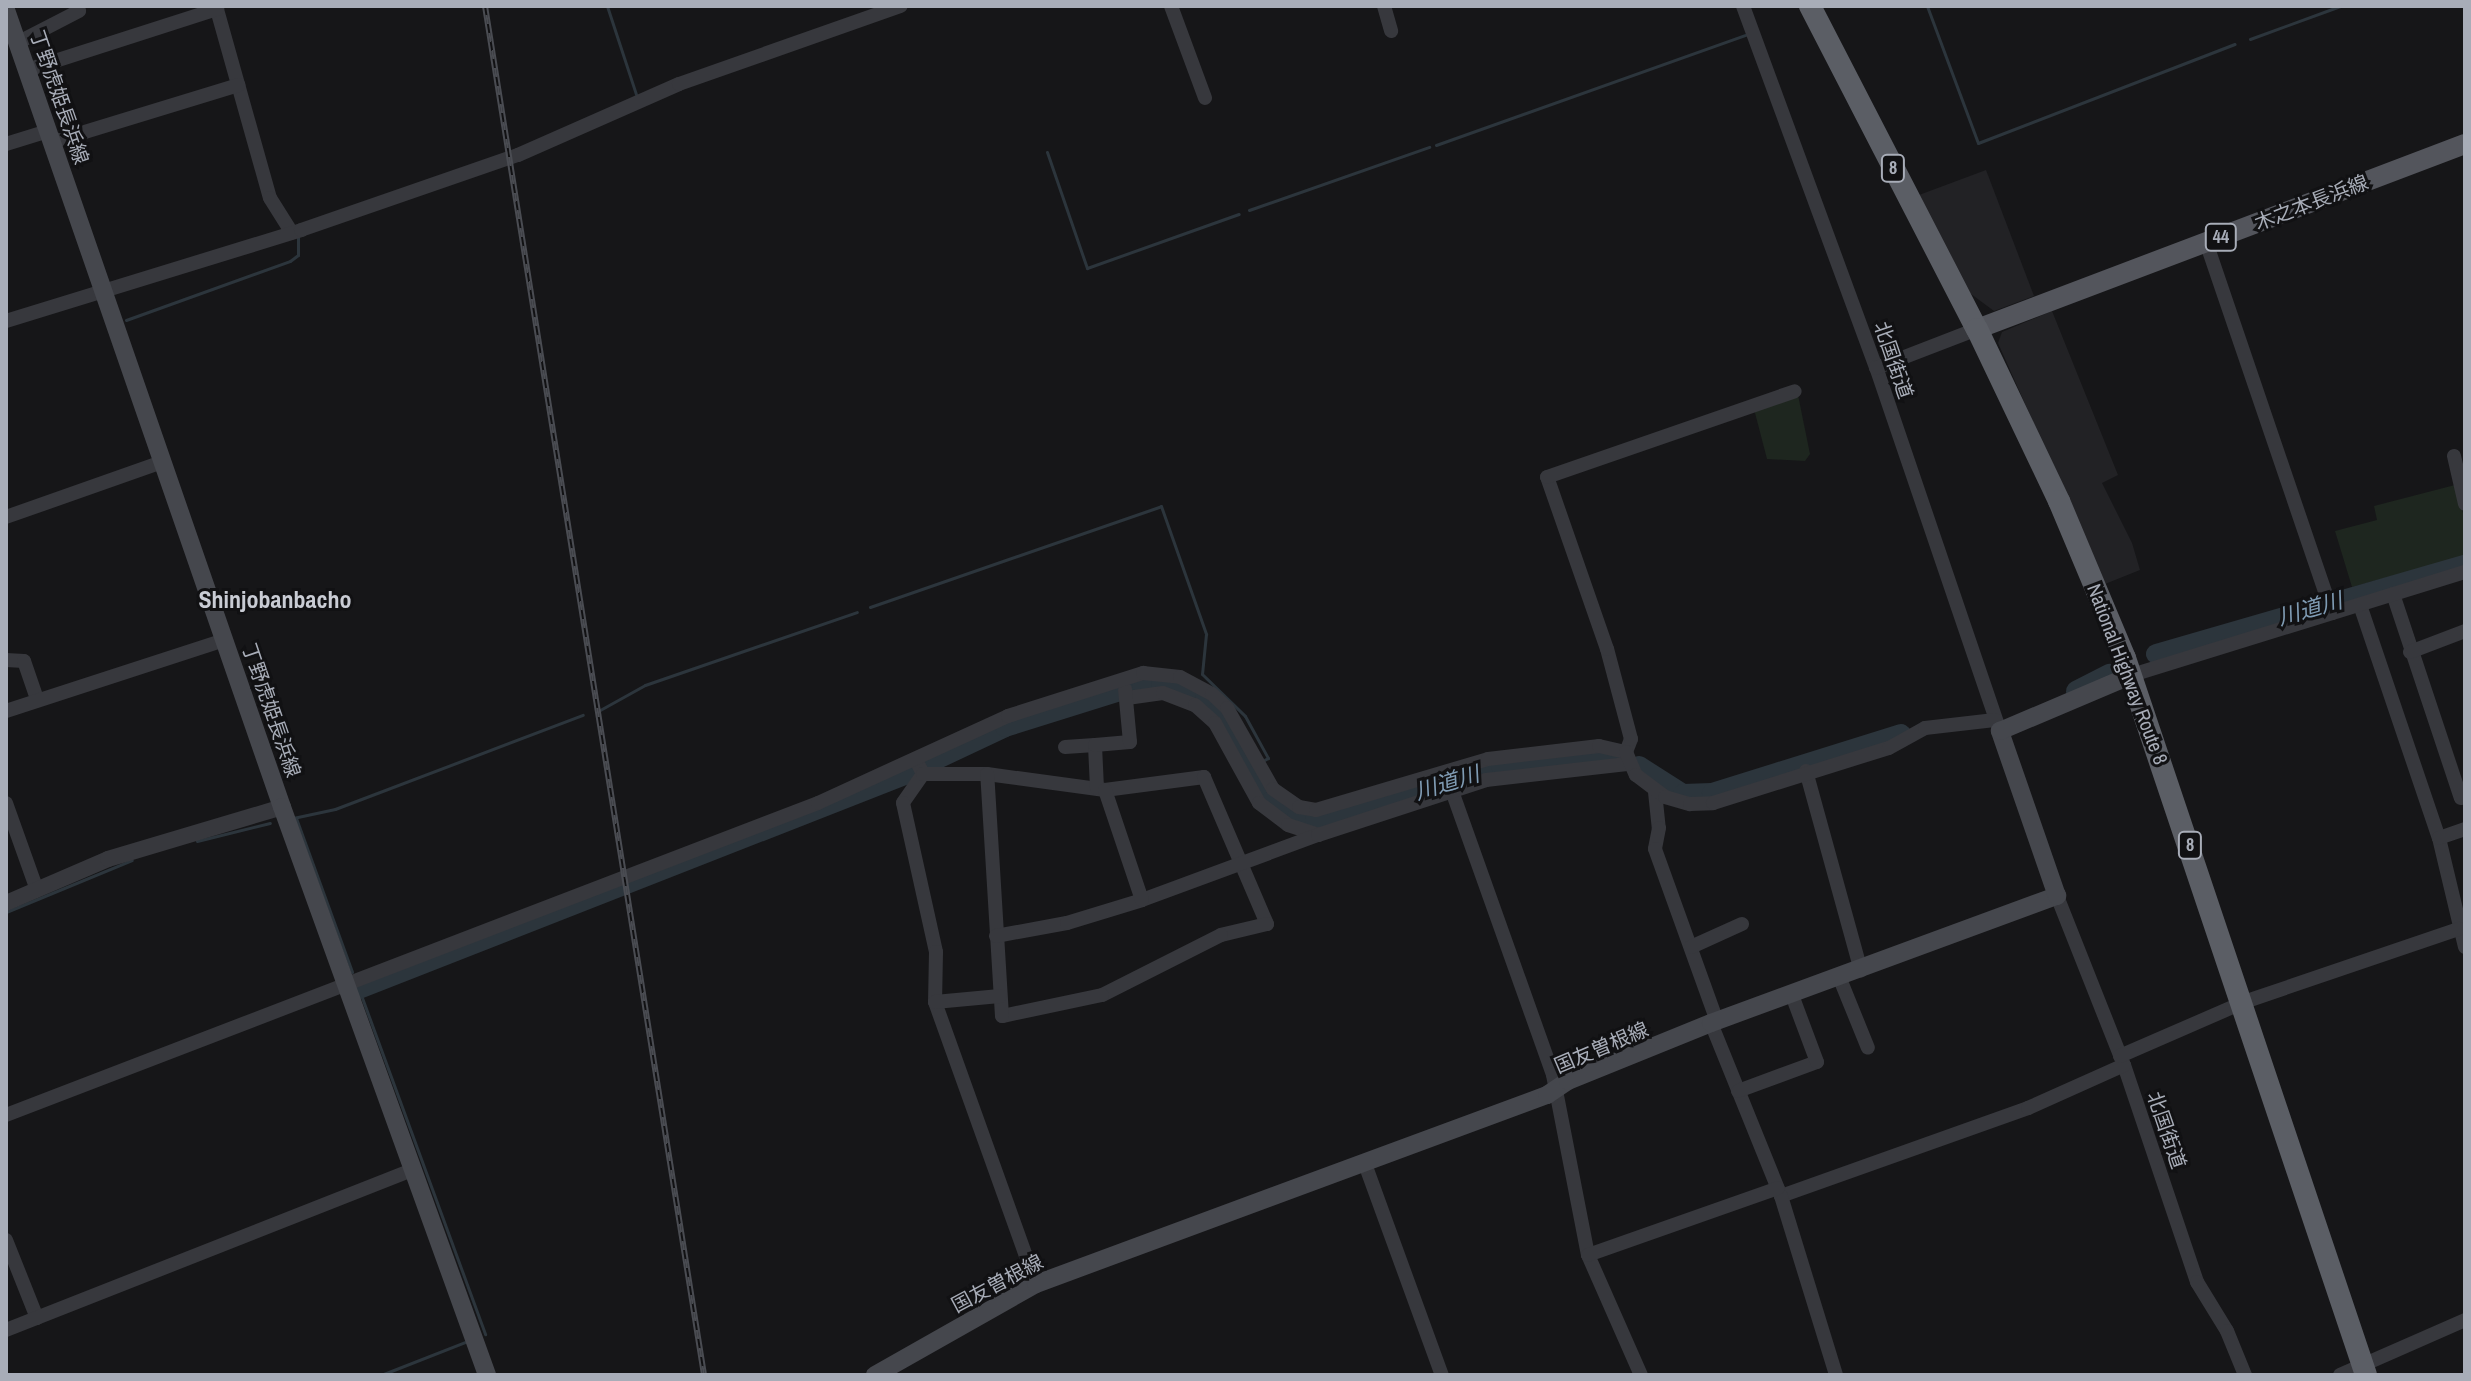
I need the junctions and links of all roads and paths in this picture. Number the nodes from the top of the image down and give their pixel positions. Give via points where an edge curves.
1 (901, 6) edge
2 (1171, 6) edge
3 (1384, 6) edge
4 (1743, 6) edge
5 (1810, 6) edge
6 (217, 7) edge
7 (6, 10) edge
8 (79, 11) dead end
9 (1391, 31) dead end
10 (17, 43) junction
11 (27, 70) junction
12 (238, 85) junction
13 (1205, 98) dead end
14 (50, 136) junction
15 (6, 144) edge
16 (2465, 144) edge
17 (292, 233) junction
18 (2206, 242) junction
19 (104, 291) junction
20 (6, 321) edge
21 (1977, 329) junction
22 (1876, 368) junction
23 (1795, 391) dead end
24 (2454, 456) dead end
25 (162, 462) junction
26 (2465, 504) edge
27 (6, 517) edge
28 (2465, 572) edge
29 (2393, 594) junction
30 (2360, 605) junction
31 (2330, 607) junction
32 (2465, 631) edge
33 (225, 640) junction
34 (2410, 652) junction
35 (6, 660) edge
36 (2132, 675) junction
37 (1124, 689) junction
38 (37, 699) junction
39 (6, 711) edge
40 (1997, 725) junction
41 (1095, 745) junction
42 (1065, 747) dead end
43 (1627, 758) junction
44 (920, 767) junction
45 (1806, 771) junction
46 (987, 774) junction
47 (1101, 789) junction
48 (1452, 791) junction
49 (1655, 792) junction
50 (2459, 798) edge
51 (6, 803) edge
52 (282, 807) junction
53 (2465, 829) edge
54 (1318, 835) junction
55 (2439, 838) junction
56 (1243, 864) junction
57 (37, 890) junction
58 (2057, 896) junction
59 (1142, 900) junction
60 (6, 903) edge
61 (1742, 924) dead end
62 (2459, 929) junction
63 (996, 936) junction
64 (1691, 947) junction
65 (2465, 947) edge
66 (1861, 971) junction
67 (1840, 979) junction
68 (345, 982) junction
69 (1792, 995) junction
70 (1000, 996) junction
71 (935, 1002) junction
72 (2244, 1002) junction
73 (1714, 1022) junction
74 (1868, 1048) dead end
75 (2122, 1061) junction
76 (1556, 1088) junction
77 (1738, 1091) junction
78 (6, 1115) edge
79 (1365, 1164) junction
80 (413, 1170) junction
81 (1779, 1192) junction
82 (6, 1240) edge
83 (1588, 1255) junction
84 (1036, 1284) junction
85 (37, 1318) junction
86 (2465, 1320) edge
87 (6, 1330) edge
88 (2365, 1370) edge
89 (487, 1375) edge
90 (875, 1375) edge
91 (1442, 1375) edge
92 (1641, 1375) edge
93 (1836, 1375) edge
94 (2245, 1375) edge
95 (2340, 1375) edge

1 - 17 street via 679,84 518,155
2 - 13 street
3 - 9 street
4 - 22 street, 北国街道
5 - 21 highway, National Highway Route 8 / 8
6 - 11 street
6 - 12 street
7 - 10 main road, 丁野虎姫長浜線
8 - 10 street
10 - 11 main road, 丁野虎姫長浜線
11 - 14 main road, 丁野虎姫長浜線
12 - 14 street
12 - 17 street via 270,198
14 - 15 street
14 - 19 main road, 丁野虎姫長浜線
16 - 18 main road, 木之本長浜線 / 44
17 - 19 street
18 - 21 main road, 木之本長浜線 / 44
18 - 31 street
19 - 20 street
19 - 25 main road, 丁野虎姫長浜線
21 - 22 street
21 - 36 highway, National Highway Route 8 / 8 via 2059,501
22 - 40 street, 北国街道
23 - 43 street via 1547,477 1607,649 1631,739
24 - 26 street
25 - 27 street
25 - 33 main road, 丁野虎姫長浜線
28 - 29 street
29 - 30 street
29 - 34 street
30 - 31 street
30 - 55 street
31 - 36 street
32 - 34 street
33 - 38 street
33 - 52 main road, 丁野虎姫長浜線
34 - 50 street
35 - 38 street via 24,661
36 - 40 main road
36 - 72 highway, National Highway Route 8 / 8
37 - 41 street via 1130,742
37 - 43 street via 1157,672 1202,687 1227,708 1273,789 1299,807 1316,810 1499,756 1599,746
37 - 44 street via 1008,716
37 - 54 street via 1163,693 1195,705 1215,723 1259,803 1288,825
38 - 39 street
40 - 45 street via 1925,728 1889,748
40 - 58 main road
41 - 42 street
41 - 47 street
43 - 48 street via 1506,776
43 - 49 street
44 - 46 street
44 - 68 street
44 - 71 street via 903,803 936,952
45 - 49 street via 1713,803 1682,803
45 - 66 street
46 - 47 street
46 - 63 street
47 - 56 street via 1204,777
47 - 59 street
48 - 54 street
48 - 76 street
49 - 64 street via 1655,849
51 - 57 street
52 - 57 street via 108,859
52 - 68 main road, 丁野虎姫長浜線
53 - 55 street
54 - 56 street
55 - 62 street
56 - 59 street
56 - 70 street via 1267,924 1221,935 1102,995 1002,1016
57 - 60 street
58 - 66 main road, 国友曽根線
58 - 75 street, 北国街道
59 - 63 street via 1067,923
61 - 64 street
62 - 65 street
62 - 72 street
63 - 70 street
64 - 73 street
66 - 67 main road, 国友曽根線
67 - 69 main road, 国友曽根線
67 - 74 street
68 - 78 street
68 - 80 main road, 丁野虎姫長浜線
69 - 73 main road, 国友曽根線
69 - 77 street via 1817,1062
70 - 71 street
71 - 84 street
72 - 75 street
72 - 88 highway, National Highway Route 8 / 8
73 - 76 main road, 国友曽根線
73 - 77 street
75 - 81 street via 2028,1108
75 - 94 street, 北国街道 via 2197,1282 2227,1331
76 - 79 main road, 国友曽根線
76 - 83 street
77 - 81 street
79 - 84 main road, 国友曽根線
79 - 91 street
80 - 85 street
80 - 89 main road, 丁野虎姫長浜線
81 - 83 street
81 - 93 street
82 - 85 street
83 - 92 street
84 - 90 main road, 国友曽根線
85 - 87 street
86 - 88 street
88 - 95 street

